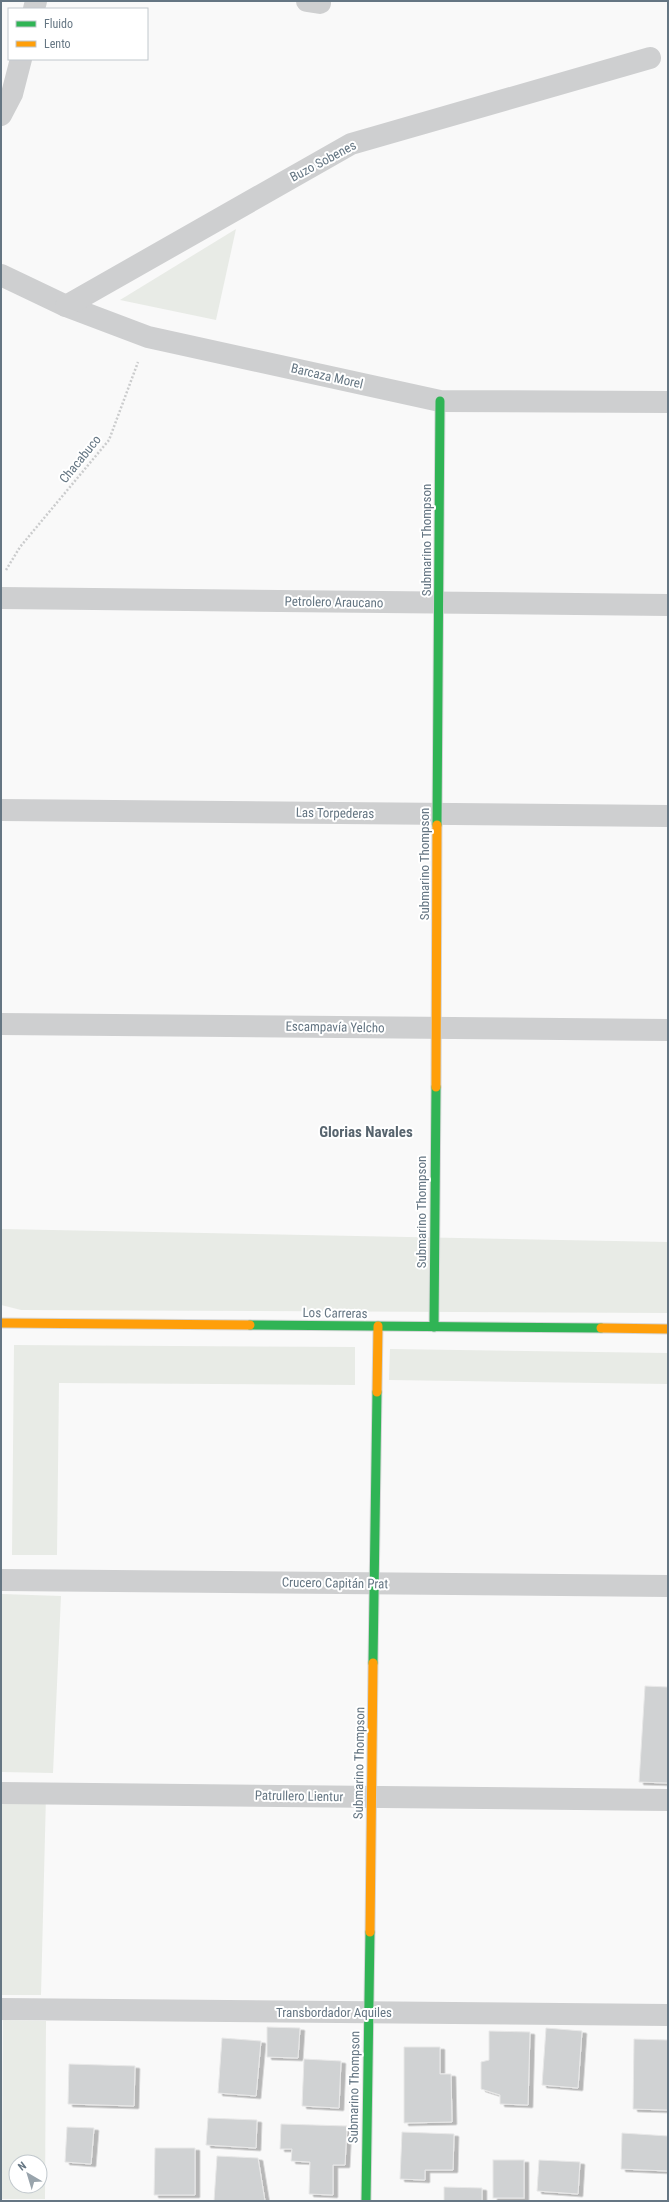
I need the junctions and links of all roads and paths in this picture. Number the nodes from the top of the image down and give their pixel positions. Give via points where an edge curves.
1 (650, 58) dead end
2 (21, 60) edge
3 (1, 115) edge
4 (1, 275) edge
5 (66, 306) junction
6 (148, 337) junction
7 (440, 401) junction
8 (668, 402) edge
9 (5, 573) dead end
10 (1, 598) edge
11 (439, 603) junction
12 (668, 604) edge
13 (1, 810) edge
14 (437, 814) junction
15 (668, 816) edge
16 (1, 1024) edge
17 (435, 1028) junction
18 (668, 1030) edge
19 (1, 1323) edge
20 (378, 1326) junction
21 (434, 1327) junction
22 (668, 1329) edge
23 (1, 1580) edge
24 (375, 1584) junction
25 (668, 1586) edge
26 (1, 1793) edge
27 (372, 1797) junction
28 (668, 1800) edge
29 (1, 2009) edge
30 (368, 2012) junction
31 (668, 2015) edge
32 (366, 2201) edge

1 - 5 street, Buzo Sobenes via 351,144
2 - 3 street via 12,94
4 - 5 street, Barcaza Morel
5 - 6 street, Barcaza Morel
6 - 7 street, Barcaza Morel
6 - 9 path, Chacabuco via 108,440 20,547
7 - 8 street, Barcaza Morel
7 - 11 street, Submarino Thompson
10 - 11 street, Petrolero Araucano
11 - 12 street, Petrolero Araucano
11 - 14 street, Submarino Thompson
13 - 14 street, Las Torpederas
14 - 15 street, Las Torpederas
14 - 17 street, Submarino Thompson
16 - 17 street, Escampavía Yelcho
17 - 18 street, Escampavía Yelcho
17 - 21 street, Submarino Thompson
19 - 20 street, Los Carreras
20 - 21 street, Los Carreras
20 - 24 street, Submarino Thompson
21 - 22 street, Los Carreras
23 - 24 street, Crucero Capitán Prat
24 - 25 street, Crucero Capitán Prat
24 - 27 street, Submarino Thompson
26 - 27 street, Patrullero Lientur
27 - 28 street, Patrullero Lientur
27 - 30 street, Submarino Thompson
29 - 30 street, Transbordador Aquiles
30 - 31 street, Transbordador Aquiles
30 - 32 street, Submarino Thompson

